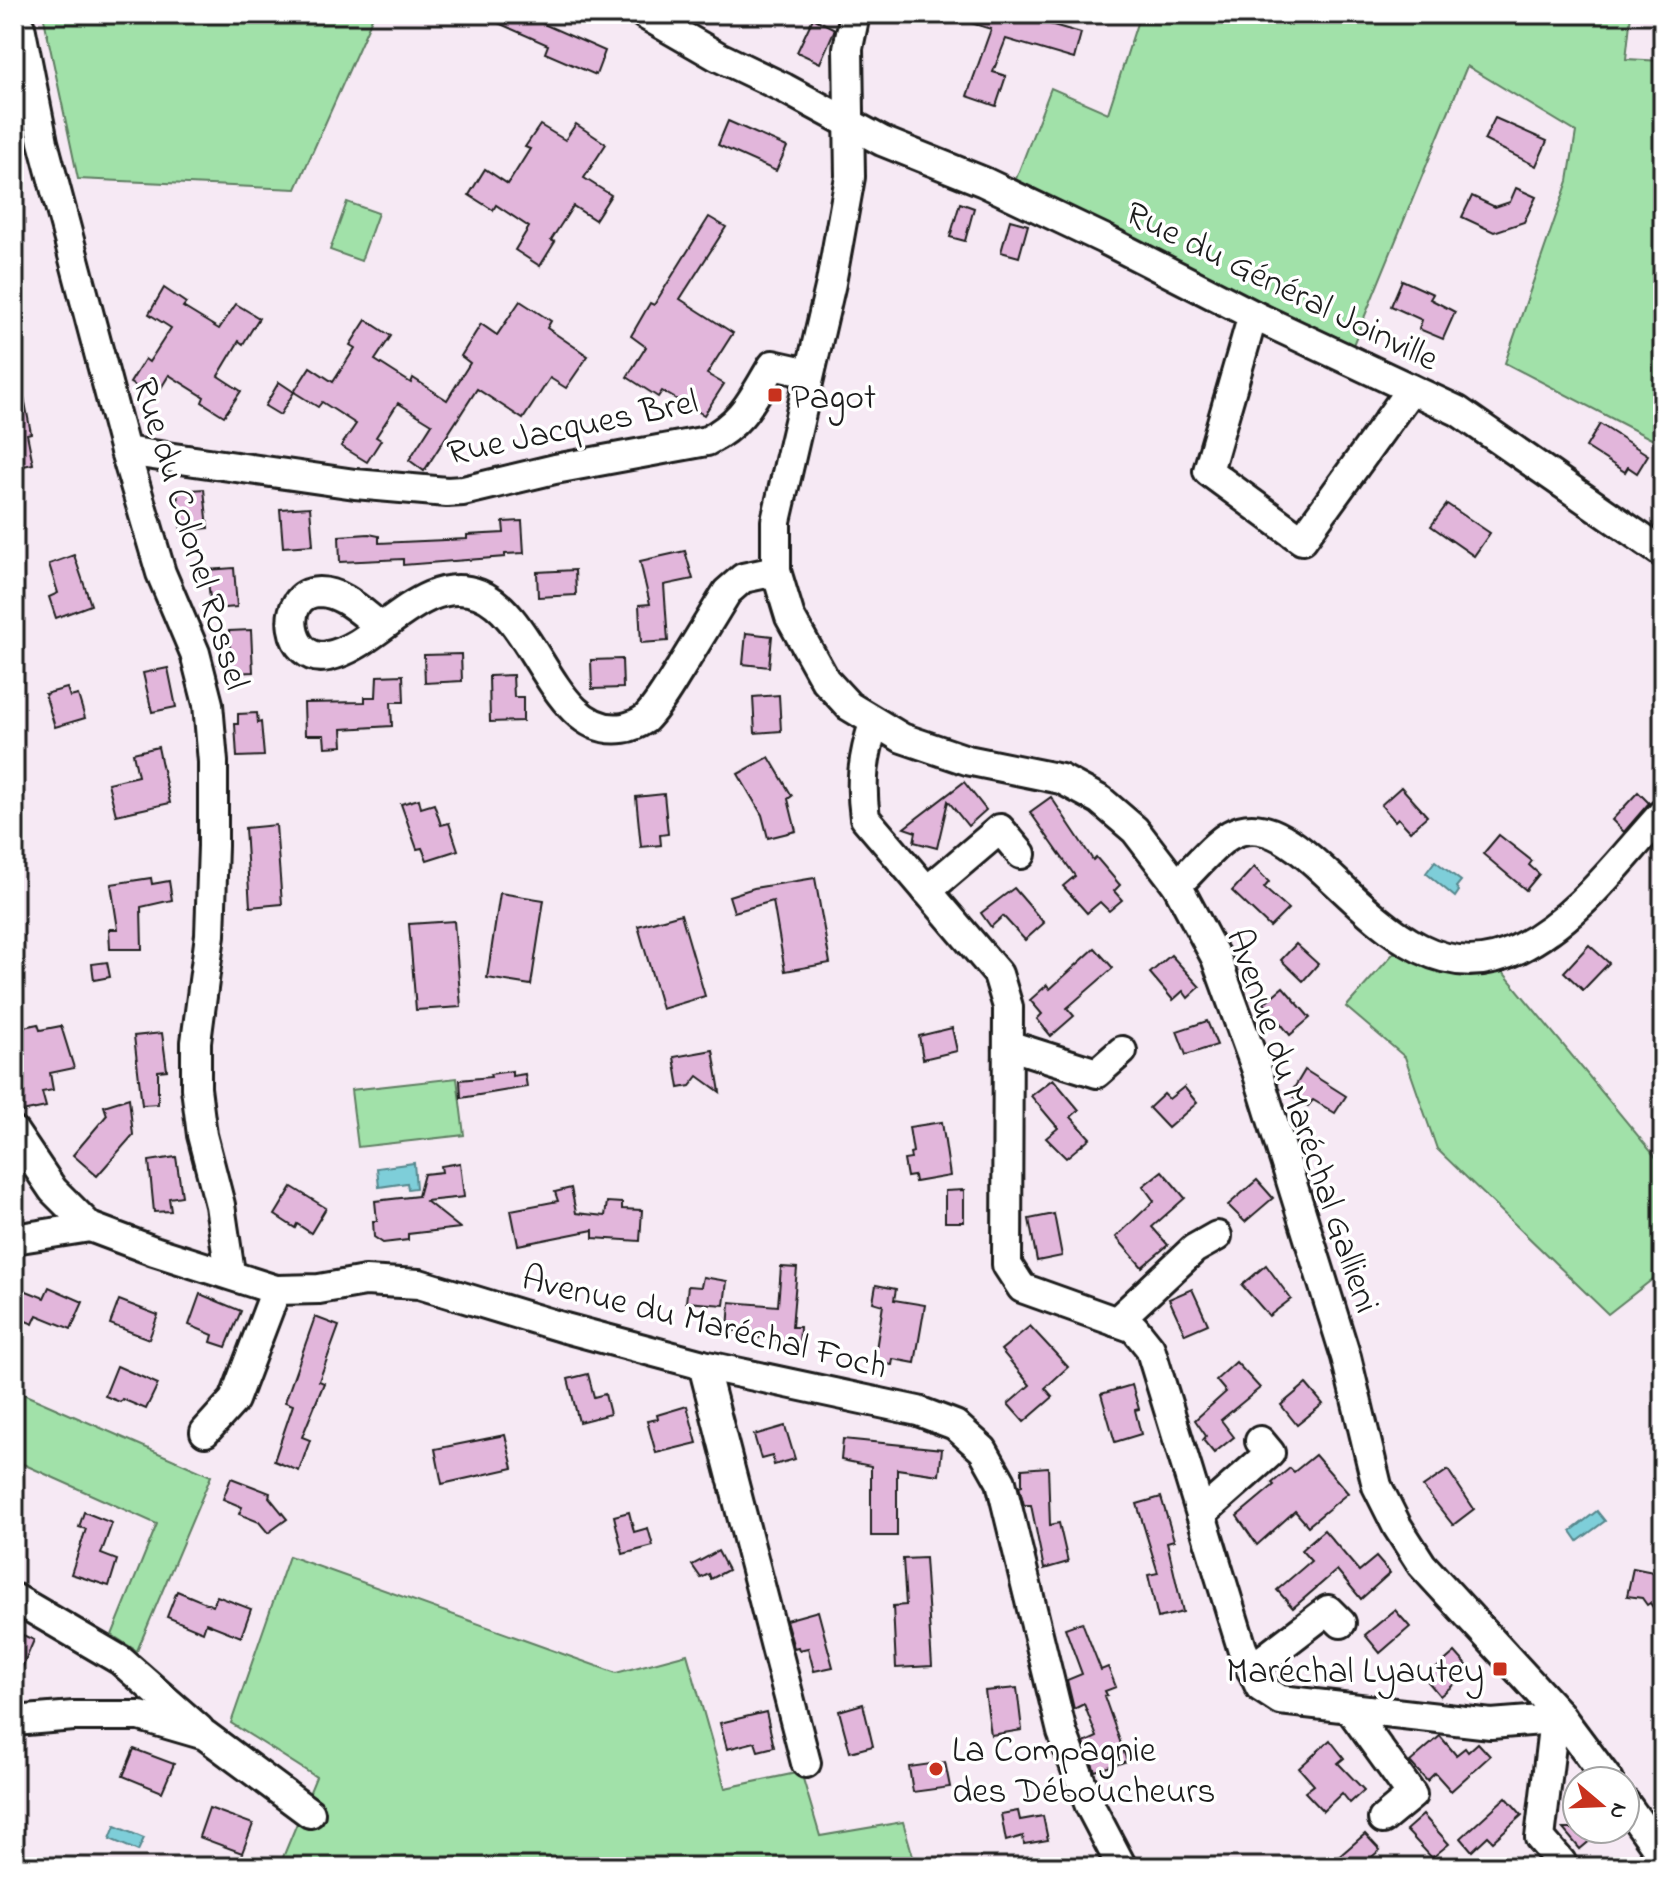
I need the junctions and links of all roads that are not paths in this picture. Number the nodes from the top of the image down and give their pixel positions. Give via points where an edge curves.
1 (15, 14) edge
2 (644, 14) edge
3 (855, 14) edge
4 (848, 123) junction
5 (1253, 315) junction
6 (809, 373) junction
7 (1411, 389) junction
8 (125, 451) junction
9 (1663, 553) edge
10 (776, 571) junction
11 (381, 627) dead end
12 (874, 723) junction
13 (1663, 813) edge
14 (1021, 854) dead end
15 (1177, 885) junction
16 (927, 891) junction
17 (1008, 1045) junction
18 (1122, 1051) dead end
19 (14, 1132) edge
20 (90, 1227) junction
21 (1217, 1236) dead end
22 (14, 1239) edge
23 (230, 1273) junction
24 (276, 1290) junction
25 (1116, 1322) junction
26 (703, 1365) junction
27 (205, 1432) dead end
28 (1260, 1441) dead end
29 (1201, 1514) junction
30 (14, 1598) edge
31 (1341, 1623) dead end
32 (1251, 1669) junction
33 (1350, 1709) junction
34 (1557, 1716) junction
35 (14, 1721) edge
36 (205, 1735) junction
37 (806, 1763) dead end
38 (1596, 1765) edge
39 (310, 1813) dead end
40 (1383, 1819) dead end
41 (1641, 1825) edge
42 (1663, 1856) edge
43 (1561, 1862) dead end
44 (1122, 1867) edge

1 - 8 street, Rue du Colonel Rossel via 43,142
2 - 4 street, Rue du Général Joinville
3 - 4 street, Avenue du Maréchal Gallieni via 848,48
4 - 5 street, Rue du Général Joinville via 984,182
4 - 6 street, Avenue du Maréchal Gallieni via 850,177
5 - 7 street, Rue du Général Joinville
5 - 7 street via 1208,471 1302,540
6 - 8 street, Rue Jacques Brel via 773,365 729,430 707,441 463,491 371,486
6 - 10 street, Avenue du Maréchal Gallieni via 776,521
7 - 9 street, Rue du Général Joinville via 1458,411
8 - 23 street, Rue du Colonel Rossel via 208,704 213,846 196,1088
10 - 11 street via 743,578 727,592 660,700 643,720 625,728 590,724 569,703 509,617 477,593 437,592
10 - 12 street, Avenue du Maréchal Gallieni via 790,617 825,680
12 - 15 street, Avenue du Maréchal Gallieni via 967,760 1061,779 1100,800 1135,830
12 - 16 street via 863,758 865,818
13 - 15 street via 1555,927 1486,961 1448,959 1412,946 1281,835 1252,829 1230,835
14 - 16 street via 1000,829
15 - 34 street, Avenue du Maréchal Gallieni via 1216,958 1256,1068 1346,1357 1377,1486 1422,1565
16 - 17 street via 998,974 1008,1007
17 - 18 street via 1097,1073
17 - 25 street via 1007,1265 1022,1288
19 - 20 street, Avenue du Maréchal Foch via 53,1190
20 - 22 street
20 - 23 street, Avenue du Maréchal Foch
21 - 25 street via 1194,1249
23 - 24 street, Avenue du Maréchal Foch
24 - 26 street, Avenue du Maréchal Foch via 365,1281 419,1284
24 - 27 street via 234,1400
25 - 29 street via 1134,1328 1150,1348
26 - 37 street
26 - 44 street, Avenue du Maréchal Foch via 918,1411 955,1425 983,1450 1001,1482 1062,1732 1090,1806
28 - 29 street via 1270,1453
29 - 32 street
30 - 36 street via 120,1660
31 - 32 street via 1328,1610
32 - 33 street via 1260,1687 1280,1700
33 - 34 street via 1491,1724
33 - 40 street via 1412,1795
34 - 38 street, Avenue du Maréchal Gallieni
34 - 43 street via 1540,1838
35 - 36 street via 140,1716
36 - 39 street
41 - 42 street

